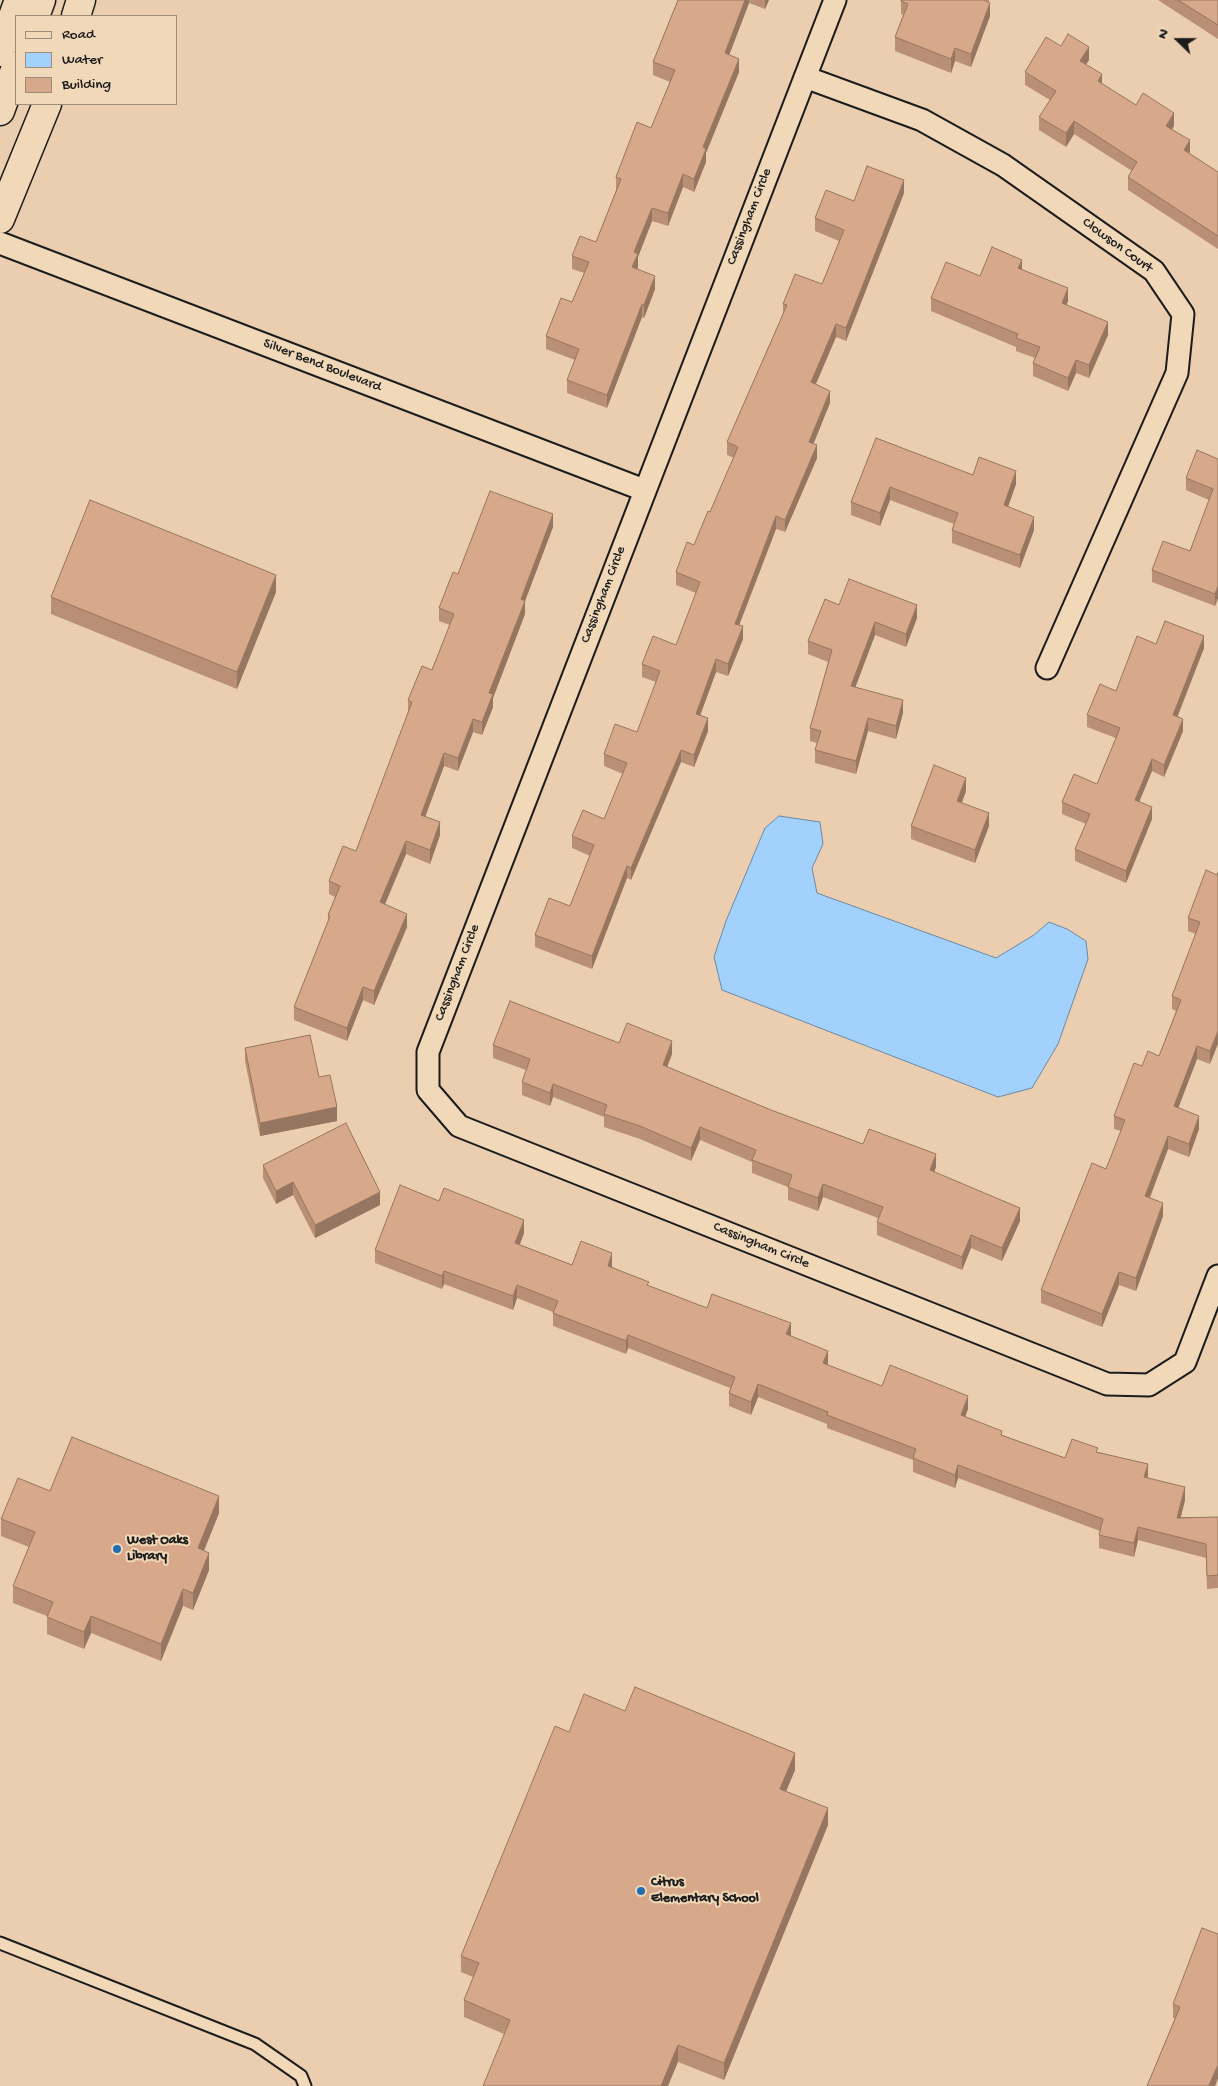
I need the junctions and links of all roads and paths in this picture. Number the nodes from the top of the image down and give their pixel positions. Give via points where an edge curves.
1 (19, 0) edge
2 (41, 0) edge
3 (81, 0) edge
4 (835, 0) edge
5 (35, 15) edge
6 (76, 15) edge
7 (0, 52) edge
8 (15, 70) edge
9 (805, 77) junction
10 (47, 105) edge
11 (0, 110) edge
12 (0, 219) edge
13 (0, 243) edge
14 (644, 490) junction
15 (1047, 668) dead end
16 (1218, 1276) edge
17 (0, 1943) edge
18 (305, 2086) edge

1 - 7 main road
2 - 5 main road
3 - 6 main road
4 - 9 street, Cassingham Circle
8 - 11 main road
9 - 14 street, Cassingham Circle
9 - 15 street, Clowson Court via 922,120 1003,165 1154,271 1183,314 1178,373
10 - 12 main road
13 - 14 street, Silver Bend Boulevard
14 - 16 street, Cassingham Circle via 428,1052 428,1090 459,1126 1107,1384 1149,1385 1185,1362
17 - 18 lane via 255,2044 300,2076

